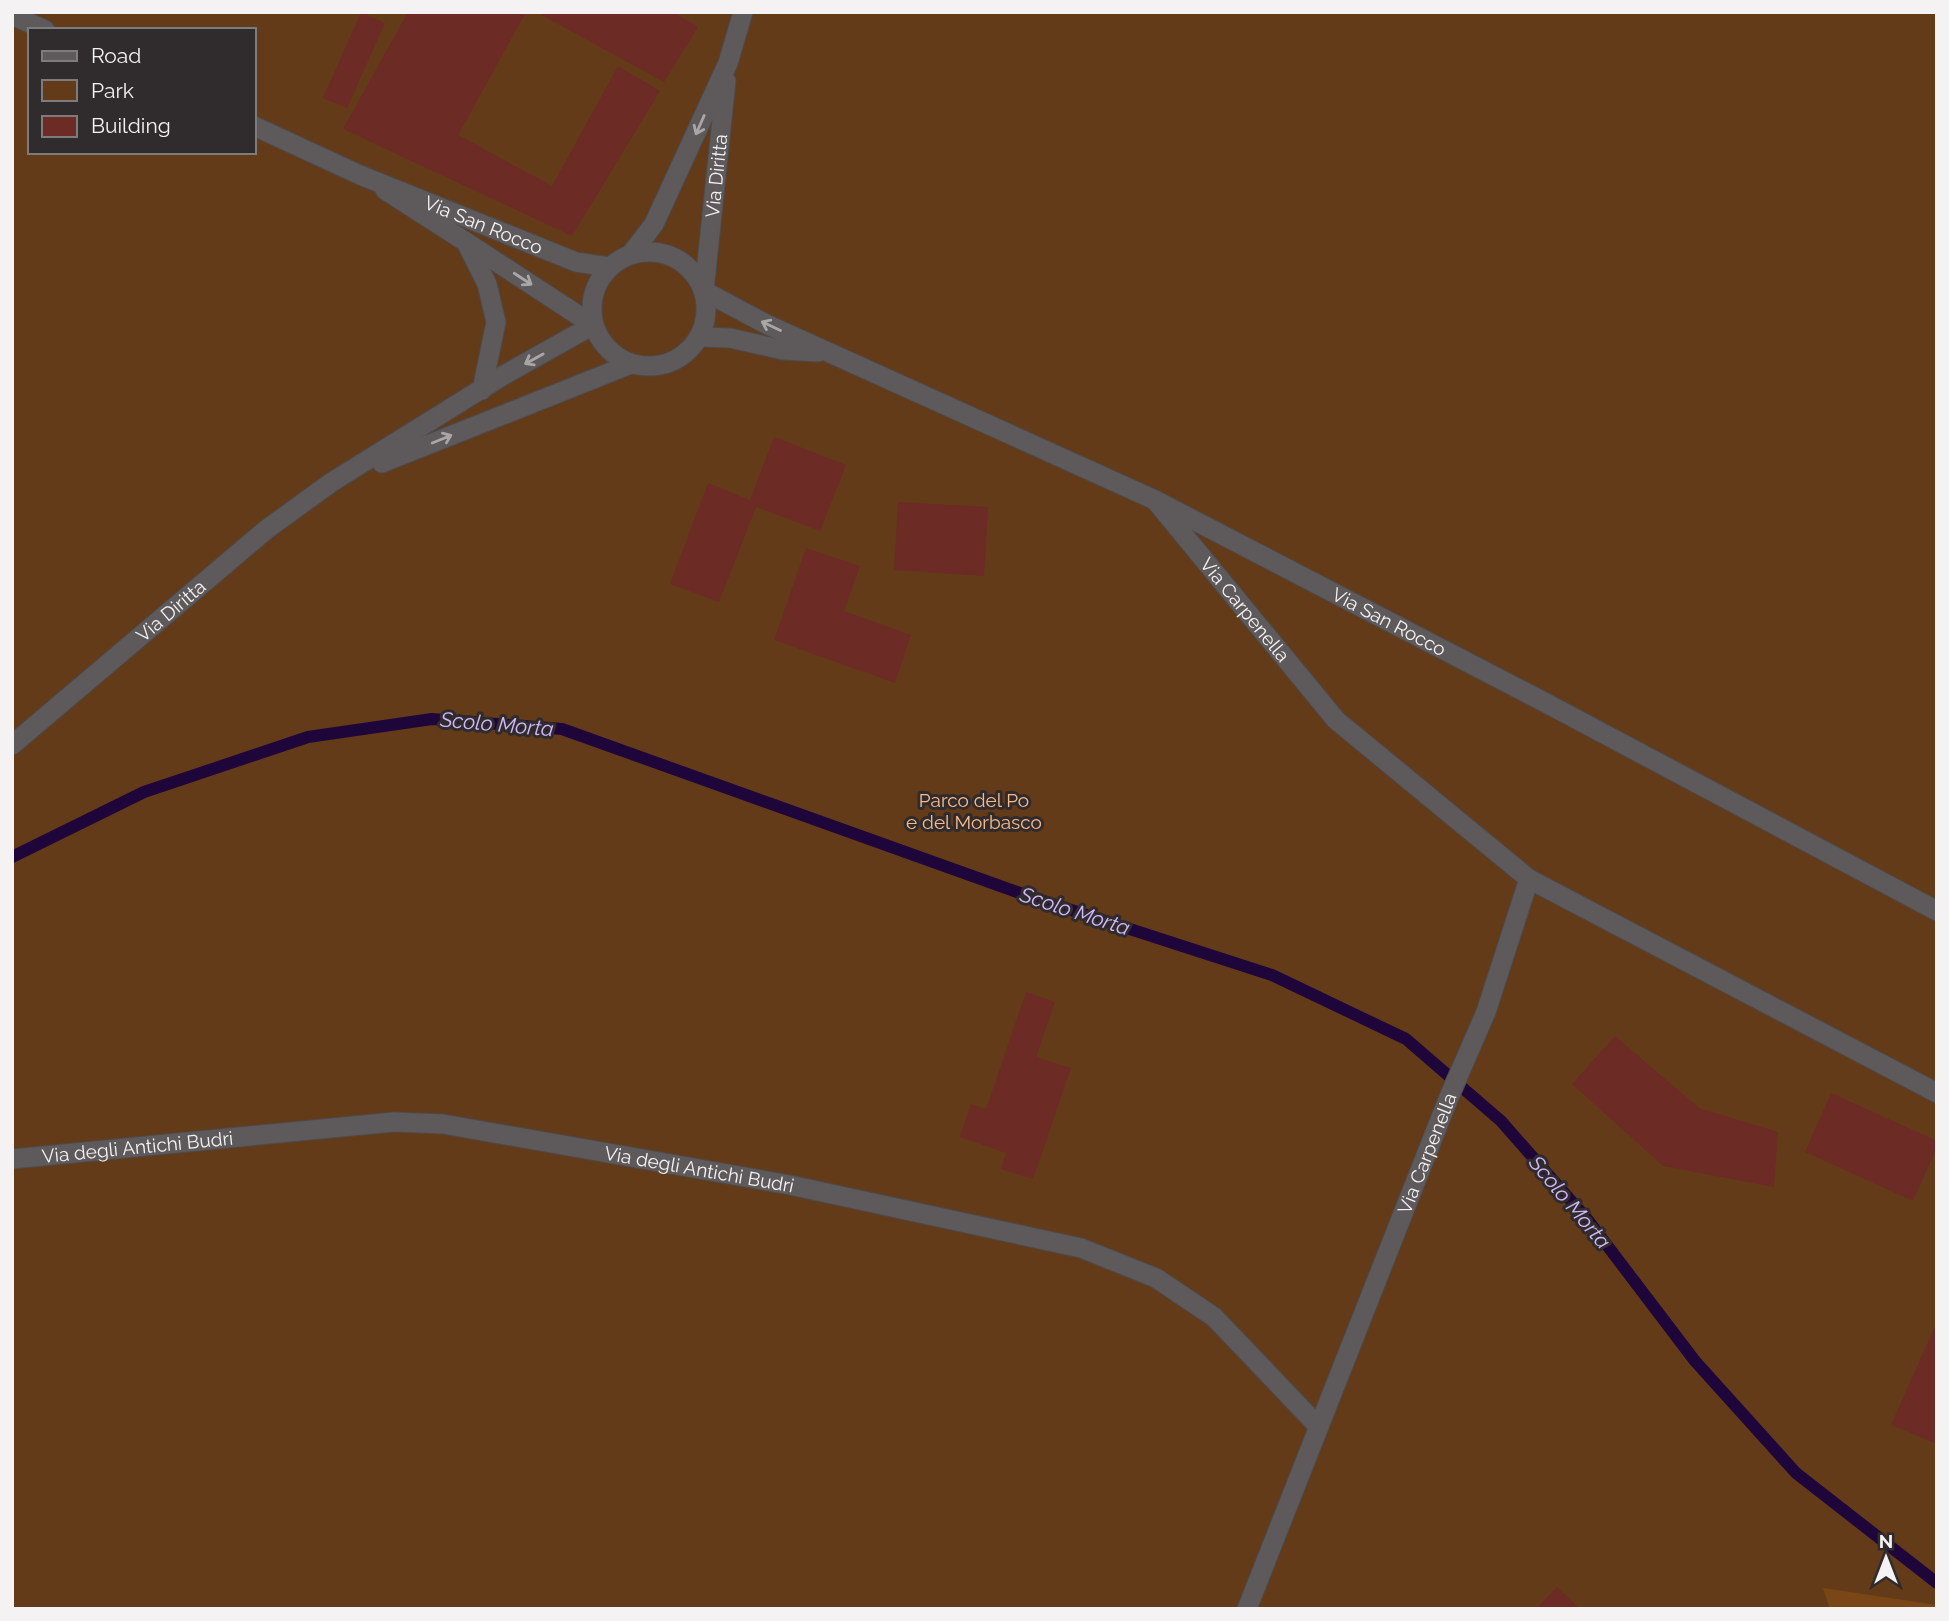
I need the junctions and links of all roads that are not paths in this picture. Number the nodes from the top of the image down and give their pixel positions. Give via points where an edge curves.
1 (743, 12) edge
2 (12, 15) edge
3 (41, 28) edge
4 (728, 62) junction
5 (256, 127) edge
6 (360, 175) junction
7 (466, 242) junction
8 (631, 254) junction
9 (609, 267) junction
10 (704, 291) junction
11 (593, 325) junction
12 (700, 337) junction
13 (833, 353) junction
14 (631, 364) junction
15 (482, 390) junction
16 (332, 482) junction
17 (1155, 500) junction
18 (12, 745) edge
19 (1529, 879) junction
20 (1937, 911) edge
21 (1937, 1093) edge
22 (12, 1159) edge
23 (1319, 1427) junction
24 (1247, 1609) edge

1 - 4 main road, Via Diritta
2 - 3 main road
4 -> 8 main road, Via Diritta via 654,224
4 - 10 main road, Via Diritta
5 - 6 main road, Via San Rocco
6 - 7 main road, Via San Rocco
6 - 9 main road, Via San Rocco via 576,262
7 -> 11 main road, Via San Rocco
7 - 15 main road, Via San Rocco via 487,284 496,322
8 - 9 main road
8 - 10 main road via 649,251 683,262
9 - 11 main road via 593,294
10 - 12 main road via 706,323
13 -> 10 main road, Via San Rocco
11 - 14 main road via 601,342
11 -> 15 main road, Via Diritta
12 - 13 main road, Via San Rocco
12 - 14 main road via 687,353 670,363 651,367
13 - 17 main road, Via San Rocco
16 -> 14 main road, Via Diritta
15 - 16 main road, Via Diritta
16 - 18 main road, Via Diritta via 267,528
17 - 19 main road, Via Carpenella via 1336,720
17 - 20 main road, Via San Rocco
19 - 21 main road, Via Carpenella
19 - 23 main road, Via Carpenella via 1486,1012
22 - 23 main road, Via degli Antichi Budri via 394,1122 443,1124 790,1185 1081,1248 1156,1278 1214,1317
23 - 24 main road, Via Carpenella

